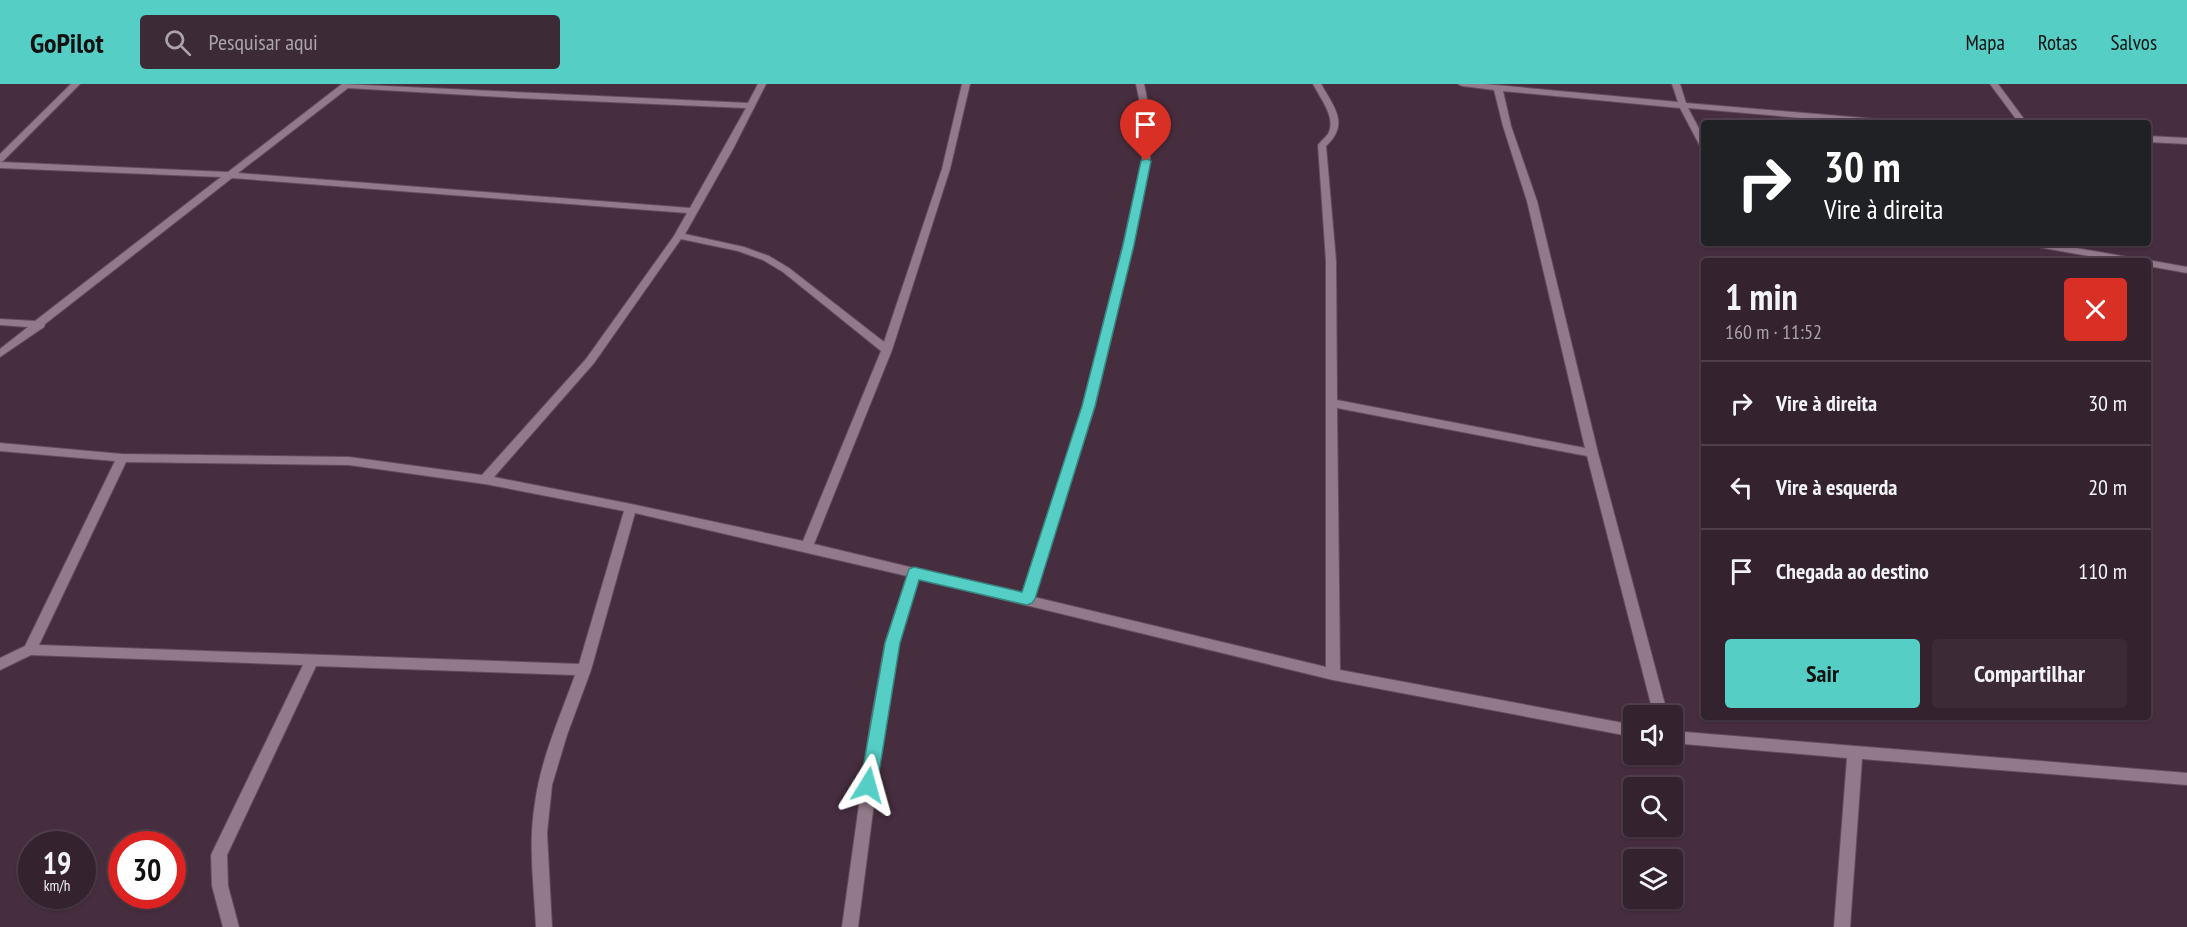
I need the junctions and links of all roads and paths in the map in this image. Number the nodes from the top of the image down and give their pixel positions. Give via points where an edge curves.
1 (76, 84) edge
2 (762, 84) edge
3 (966, 84) edge
4 (1140, 84) edge
5 (1317, 84) edge
6 (1462, 84) edge
7 (1676, 84) edge
8 (1994, 84) edge
9 (346, 85) edge
10 (1498, 88) junction
11 (751, 105) junction
12 (1683, 106) junction
13 (1851, 120) edge
14 (2021, 120) edge
15 (2151, 139) edge
16 (1701, 140) edge
17 (2187, 141) edge
18 (0, 159) edge
19 (0, 165) edge
20 (231, 175) junction
21 (693, 211) junction
22 (679, 236) junction
23 (2049, 246) edge
24 (2116, 258) edge
25 (2151, 264) edge
26 (2187, 270) edge
27 (0, 322) edge
28 (40, 325) junction
29 (887, 350) junction
30 (0, 354) edge
31 (1331, 403) junction
32 (0, 447) edge
33 (1592, 453) junction
34 (122, 458) junction
35 (485, 480) junction
36 (632, 508) junction
37 (807, 547) junction
38 (914, 573) junction
39 (1027, 599) junction
40 (30, 650) junction
41 (312, 661) junction
42 (0, 664) edge
43 (584, 670) junction
44 (1333, 674) junction
45 (1658, 705) edge
46 (1623, 728) edge
47 (1683, 738) edge
48 (1855, 753) junction
49 (2187, 779) edge
50 (231, 927) edge
51 (544, 927) edge
52 (850, 927) edge
53 (1842, 927) edge

1 - 18 street
2 - 11 street
3 - 29 street via 946,169
4 - 39 street via 1147,118 1146,161 1128,245 1089,406
5 - 31 street via 1336,122 1336,130 1321,151 1331,261
6 - 10 street
7 - 12 street
8 - 14 street
9 - 11 street
9 - 20 street
10 - 12 street
10 - 33 street via 1532,201
11 - 21 street
12 - 13 street
12 - 16 street
15 - 17 street
19 - 20 street
20 - 21 street
20 - 28 street
21 - 22 street
22 - 29 street via 766,258
22 - 35 street via 590,361
23 - 24 street
25 - 26 street
27 - 28 street
28 - 30 street
29 - 37 street
31 - 33 street
31 - 44 street
32 - 34 street
33 - 45 street
34 - 35 street via 349,462
34 - 40 street
35 - 36 street
36 - 37 street
36 - 43 street
37 - 38 street
38 - 39 street
38 - 52 street via 892,643
39 - 44 street
40 - 41 street
40 - 42 street
41 - 43 street
41 - 50 street via 219,855 220,886
43 - 51 street via 542,802
44 - 46 street
47 - 48 street
48 - 49 street
48 - 53 street

